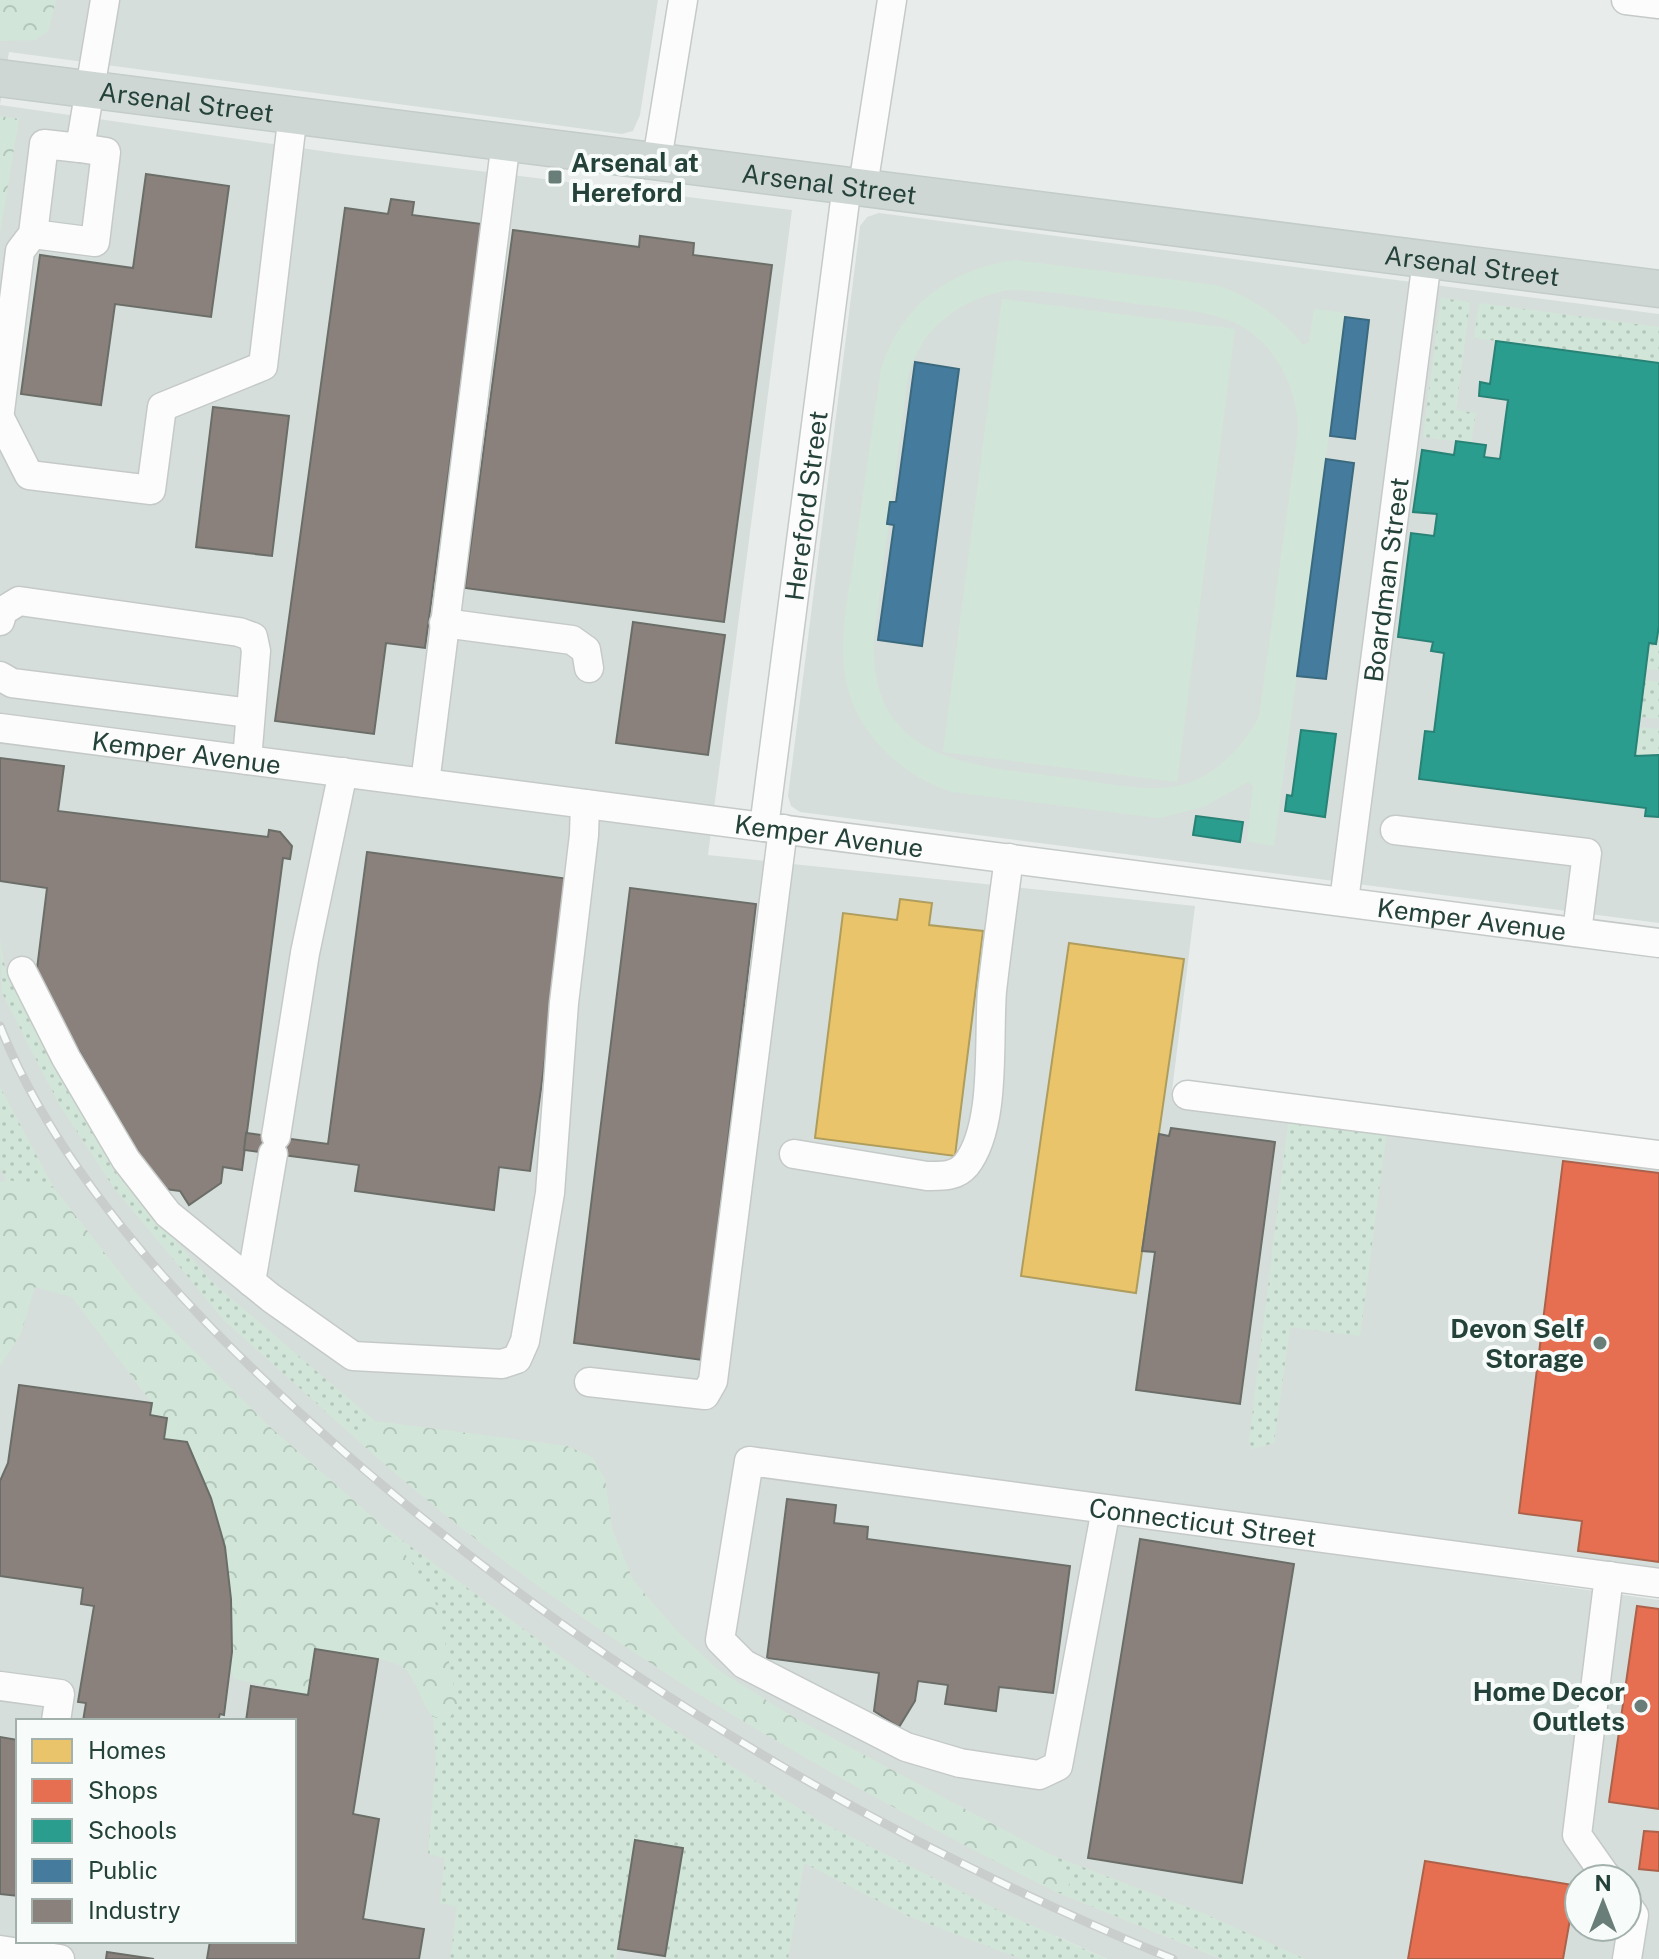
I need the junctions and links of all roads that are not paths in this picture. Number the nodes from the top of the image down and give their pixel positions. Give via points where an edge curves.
1 (105, 0) edge
2 (683, 0) edge
3 (892, 0) edge
4 (1626, 0) edge
5 (1659, 4) edge
6 (2, 78) edge
7 (90, 88) junction
8 (293, 113) junction
9 (506, 141) junction
10 (80, 148) junction
11 (657, 160) junction
12 (855, 186) junction
13 (33, 234) junction
14 (1427, 260) junction
15 (1659, 289) edge
16 (0, 411) edge
17 (0, 418) edge
18 (0, 621) edge
19 (444, 623) junction
20 (589, 668) dead end
21 (0, 676) edge
22 (250, 713) junction
23 (0, 728) edge
24 (247, 760) junction
25 (343, 772) junction
26 (425, 783) junction
27 (597, 805) junction
28 (774, 828) junction
29 (1395, 830) dead end
30 (1009, 858) junction
31 (1344, 901) junction
32 (1577, 932) junction
33 (1659, 943) edge
34 (22, 971) dead end
35 (1187, 1095) dead end
36 (794, 1154) dead end
37 (1659, 1155) edge
38 (251, 1282) junction
39 (589, 1382) dead end
40 (1106, 1509) junction
41 (1609, 1576) junction
42 (1659, 1583) edge
43 (0, 1686) edge
44 (56, 1719) edge
45 (1597, 1863) edge
46 (15, 1948) edge
47 (60, 1959) edge

1 - 7 street
2 - 11 street
3 - 12 street, Hereford Street
4 - 5 street
6 - 7 main road, Arsenal Street
7 - 8 main road, Arsenal Street
7 - 10 street
8 - 9 main road, Arsenal Street
8 - 17 street via 263,366 162,407 151,490 29,475
9 - 11 main road, Arsenal Street
9 - 19 street
10 - 13 street via 44,144
10 - 13 street via 106,152 95,242
11 - 12 main road, Arsenal Street
12 - 14 main road, Arsenal Street
12 - 28 street, Hereford Street
13 - 16 street via 20,251
14 - 15 main road, Arsenal Street
14 - 31 street, Boardman Street
18 - 22 street via 3,611 19,601 253,637
19 - 20 street via 572,640 586,650
19 - 26 street
21 - 22 street via 12,683
22 - 24 street
23 - 24 street, Kemper Avenue
24 - 25 street, Kemper Avenue
25 - 26 street, Kemper Avenue
25 - 38 street via 305,953
26 - 27 street, Kemper Avenue
27 - 28 street, Kemper Avenue
27 - 38 street via 583,848 564,1003 550,1193 525,1341 517,1359 502,1364 353,1356
28 - 30 street, Kemper Avenue
28 - 39 street, Hereford Street via 713,1381 705,1395
29 - 32 street via 1587,853
30 - 31 street, Kemper Avenue
30 - 36 street via 985,1105 966,1165 945,1177 927,1176
31 - 32 street, Kemper Avenue
32 - 33 street, Kemper Avenue
34 - 38 street via 126,1160 168,1214
35 - 37 street
40 - 40 street, Connecticut Street via 749,1461 720,1640 744,1664 906,1747 960,1763 1039,1775 1058,1766
40 - 41 street, Connecticut Street
41 - 42 street, Connecticut Street
41 - 45 street via 1577,1835
43 - 44 street via 60,1694
46 - 47 street

